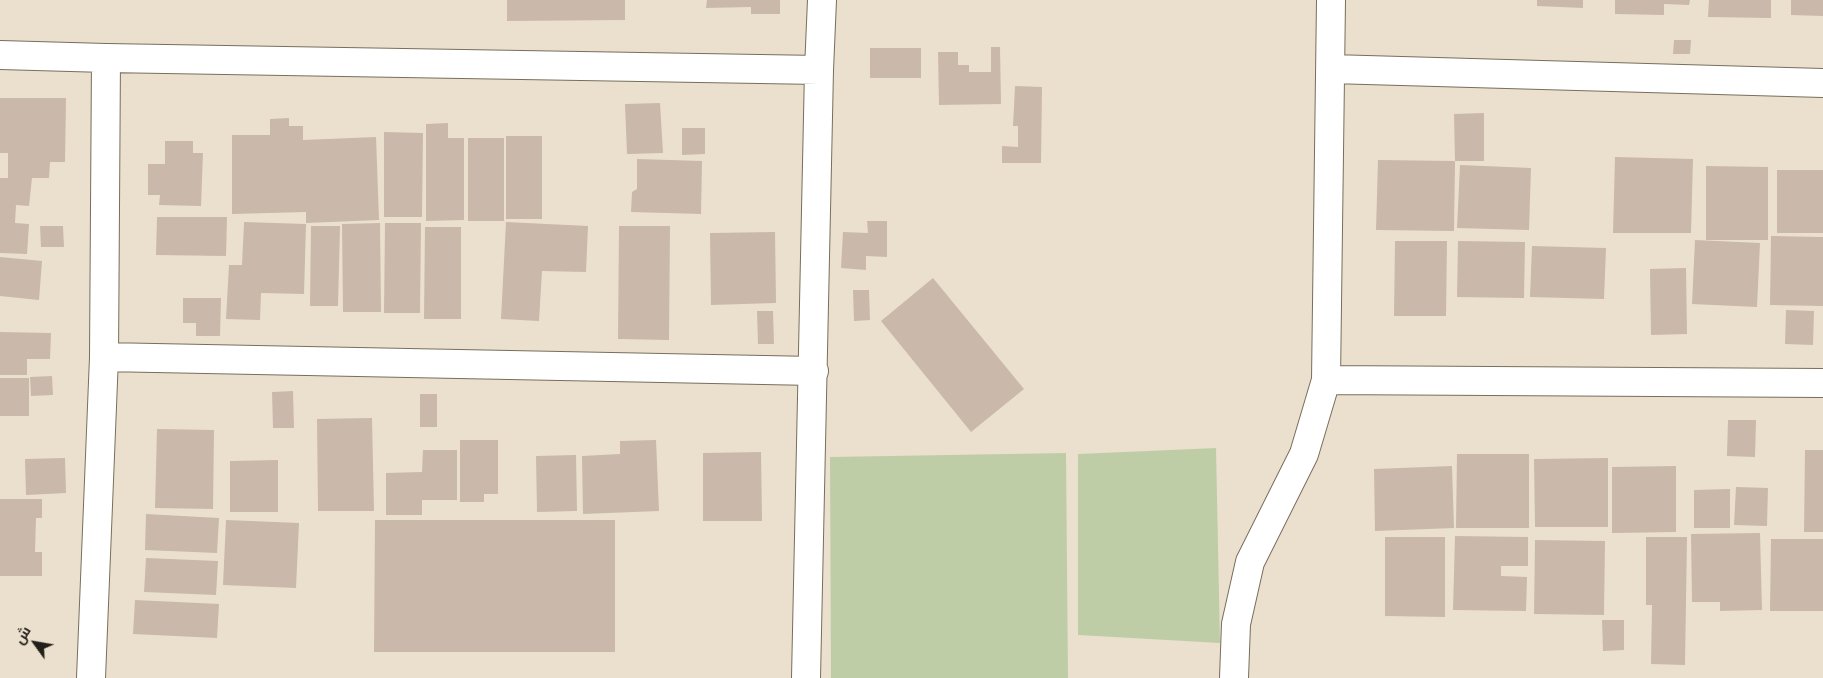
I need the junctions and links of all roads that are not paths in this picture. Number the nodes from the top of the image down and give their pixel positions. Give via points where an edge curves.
1 (822, 0) edge
2 (1331, 0) edge
3 (0, 55) edge
4 (106, 58) junction
5 (1330, 69) junction
6 (819, 70) junction
7 (1823, 83) edge
8 (104, 357) junction
9 (814, 371) junction
10 (1326, 380) junction
11 (1823, 383) edge
12 (91, 678) edge
13 (806, 678) edge
14 (1234, 678) edge

1 - 6 street
2 - 5 street
3 - 4 street
4 - 6 street
4 - 8 street
5 - 7 street
5 - 10 street
6 - 9 street
8 - 9 street
8 - 12 street
9 - 13 street
10 - 11 street
10 - 14 street via 1304,454 1250,562 1236,624

